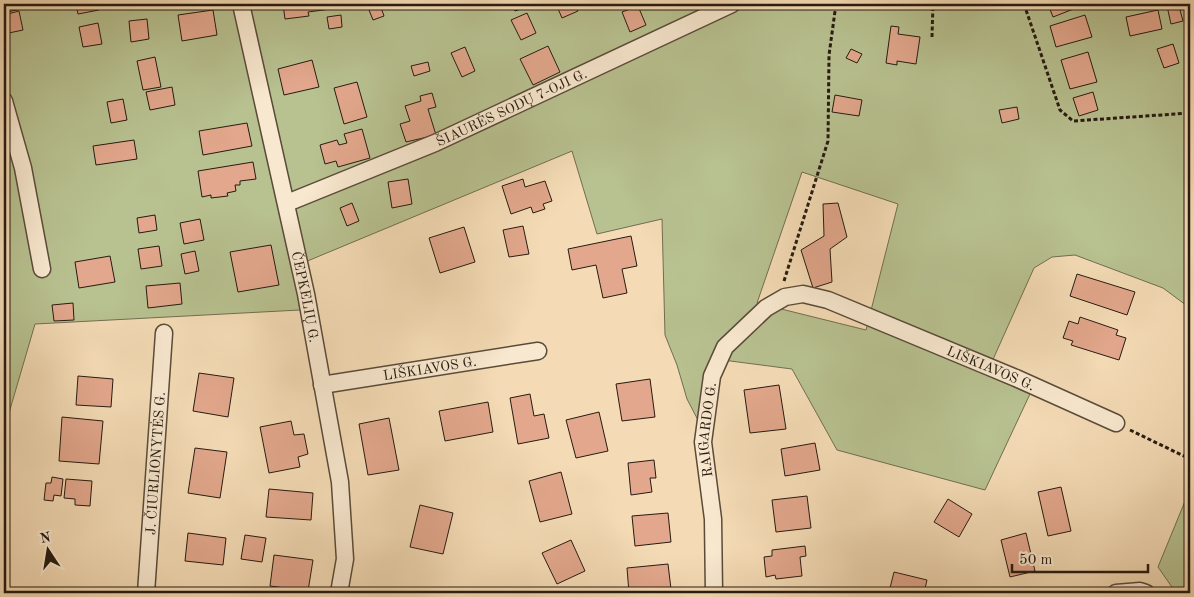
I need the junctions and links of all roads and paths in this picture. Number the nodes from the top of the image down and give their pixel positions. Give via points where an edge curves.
1 (241, 4) edge
2 (732, 4) edge
3 (836, 4) edge
4 (933, 4) edge
5 (1024, 4) edge
6 (932, 37) dead end
7 (4, 101) edge
8 (1190, 113) edge
9 (287, 203) junction
10 (42, 269) dead end
11 (785, 297) junction
12 (164, 333) dead end
13 (538, 351) dead end
14 (322, 384) junction
15 (1116, 424) joint
16 (1190, 459) edge
17 (146, 593) edge
18 (339, 593) edge
19 (714, 593) edge
20 (1116, 593) edge
21 (1146, 593) edge

1 - 9 street, ČEPKELIŲ G.
2 - 9 street, ŠIAURĖS SODŲ 7-OJI G. via 435,143
3 - 11 path via 829,55 828,140 784,278
4 - 6 path
5 - 8 path via 1060,110 1073,121
7 - 10 street via 23,168
9 - 14 street, ČEPKELIŲ G.
11 - 15 street, LIŠKIAVOS G. via 803,294 828,300 1016,378
11 - 19 street, RAIGARDO G. via 766,308 725,347 712,376 703,442 713,519
12 - 17 street, J. ČIURLIONYTĖS G.
13 - 14 street, LIŠKIAVOS G.
14 - 18 street, ČEPKELIŲ G. via 340,482 344,524 345,559
15 - 16 path
20 - 21 street

